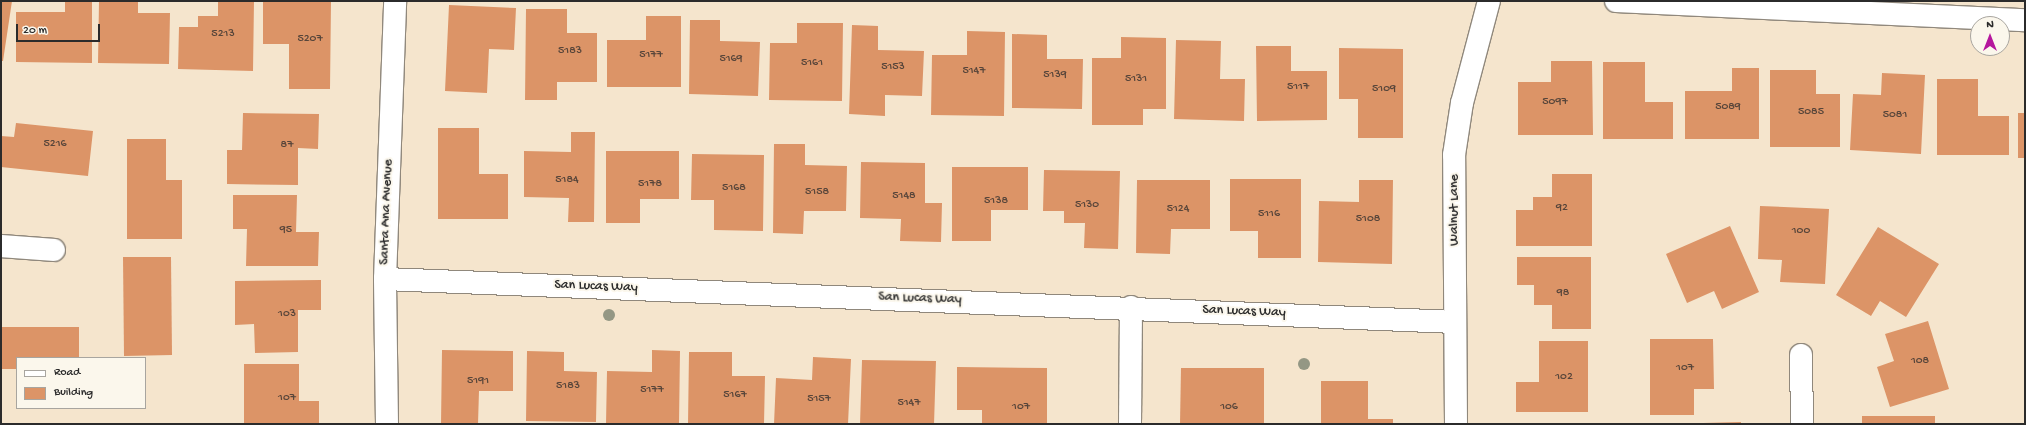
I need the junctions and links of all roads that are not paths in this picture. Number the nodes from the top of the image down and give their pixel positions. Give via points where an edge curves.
1 (396, 1) edge
2 (1489, 1) edge
3 (1616, 1) edge
4 (2025, 20) edge
5 (1, 246) edge
6 (54, 250) dead end
7 (385, 279) junction
8 (1131, 308) junction
9 (1456, 322) junction
10 (1801, 355) dead end
11 (387, 424) edge
12 (1130, 424) edge
13 (1456, 424) edge
14 (1802, 424) edge

1 - 7 street, Santa Ana Avenue
2 - 9 street, Walnut Lane via 1462,103 1454,155
3 - 4 street
5 - 6 street
7 - 8 street, San Lucas Way
7 - 11 street, Santa Ana Avenue
8 - 9 street, San Lucas Way
8 - 12 street
9 - 13 street, Walnut Lane
10 - 14 street

